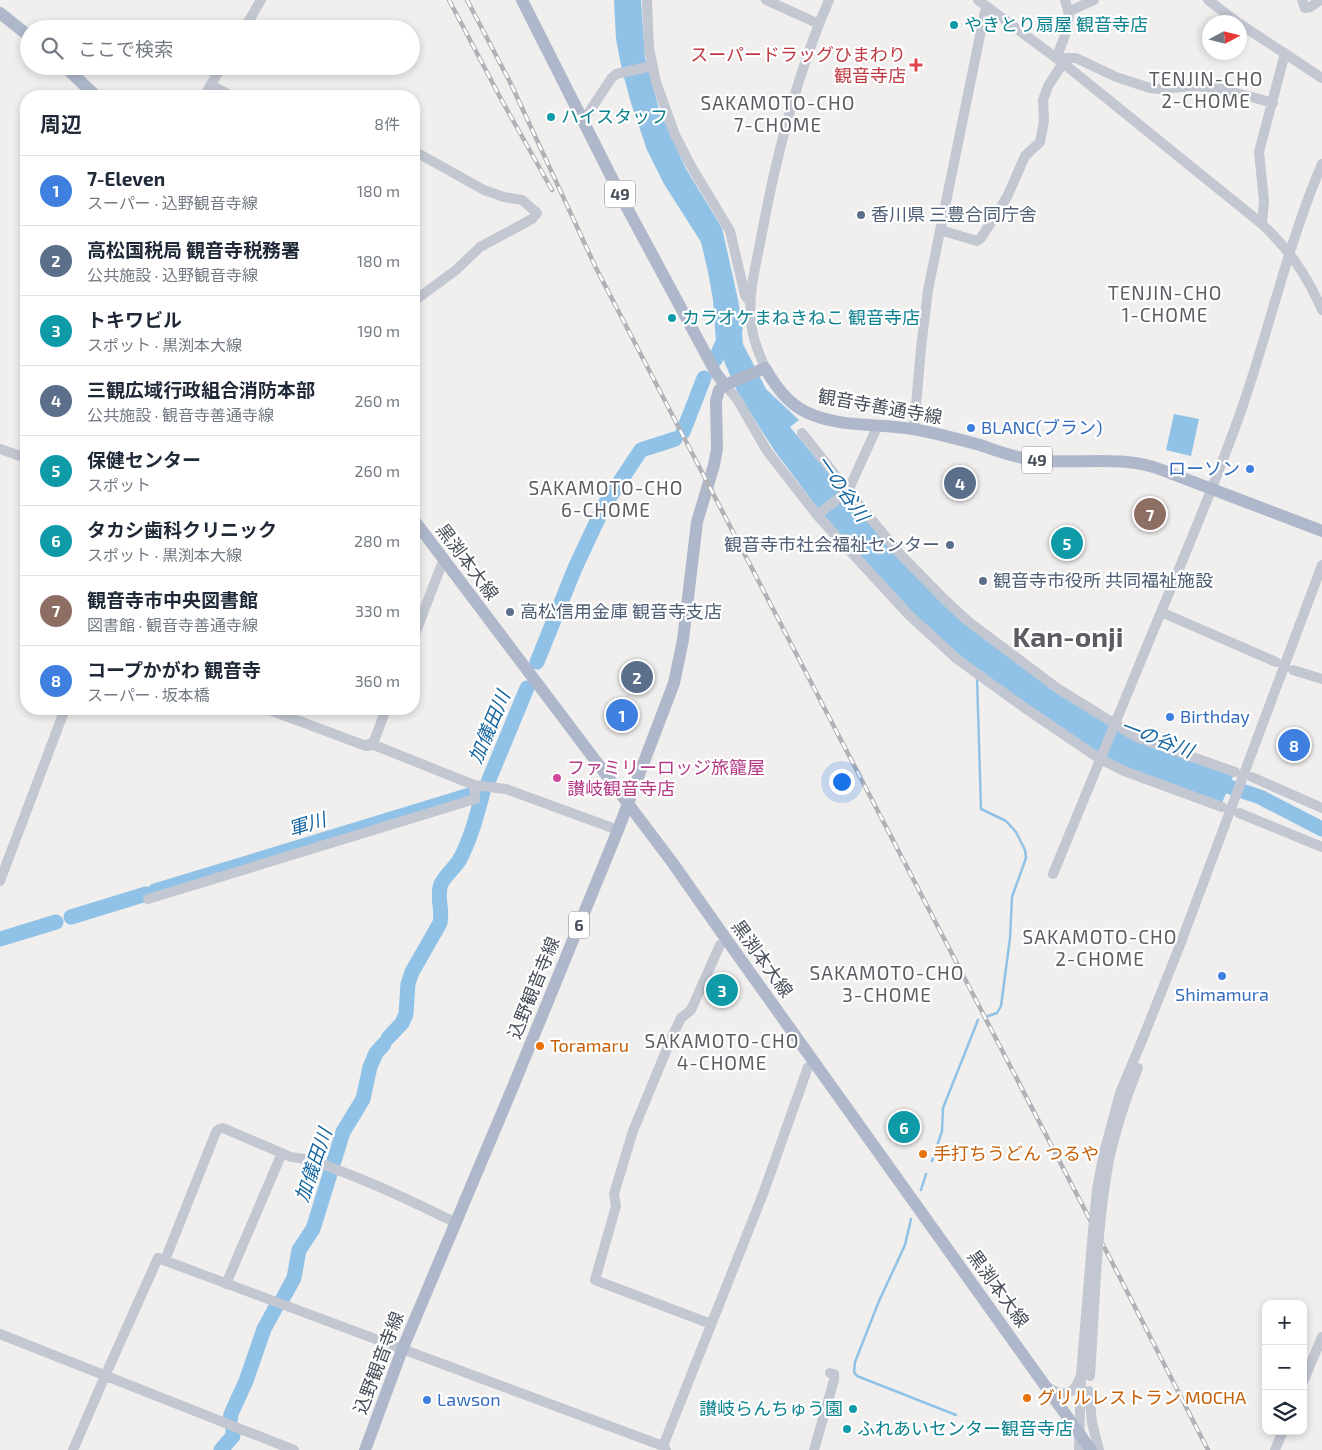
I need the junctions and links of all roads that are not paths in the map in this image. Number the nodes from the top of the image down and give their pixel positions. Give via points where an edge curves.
1 (261, 0) edge
2 (522, 0) edge
3 (647, 0) edge
4 (766, 0) edge
5 (829, 0) edge
6 (1065, 0) edge
7 (1094, 0) edge
8 (1208, 0) edge
9 (1302, 0) edge
10 (1321, 0) edge
11 (982, 3) edge
12 (1070, 11) junction
13 (0, 13) edge
14 (1228, 15) edge
15 (249, 20) edge
16 (819, 24) junction
17 (20, 29) edge
18 (1247, 29) edge
19 (1284, 53) junction
20 (1059, 60) junction
21 (652, 66) junction
22 (74, 75) edge
23 (217, 75) edge
24 (1322, 78) edge
25 (211, 85) junction
26 (90, 90) edge
27 (208, 90) edge
28 (220, 90) edge
29 (1273, 103) junction
30 (583, 121) junction
31 (420, 154) edge
32 (1322, 164) edge
33 (1262, 224) junction
34 (940, 230) junction
35 (1290, 253) junction
36 (420, 297) edge
37 (750, 302) junction
38 (1322, 310) edge
39 (762, 369) junction
40 (728, 384) junction
41 (878, 425) junction
42 (914, 429) junction
43 (802, 432) dead end
44 (0, 449) edge
45 (20, 456) edge
46 (1212, 490) junction
47 (848, 491) junction
48 (817, 515) junction
49 (420, 528) edge
50 (1322, 531) edge
51 (1322, 565) edge
52 (441, 566) dead end
53 (1161, 612) junction
54 (420, 620) edge
55 (1276, 662) dead end
56 (1293, 670) dead end
57 (1322, 679) edge
58 (63, 715) edge
59 (283, 715) edge
60 (384, 715) edge
61 (1114, 723) junction
62 (366, 746) junction
63 (1100, 759) junction
64 (1244, 775) junction
65 (474, 785) junction
66 (627, 802) junction
67 (1322, 808) edge
68 (1231, 810) junction
69 (618, 830) junction
70 (1322, 847) edge
71 (1053, 874) dead end
72 (0, 881) edge
73 (148, 900) dead end
74 (720, 945) dead end
75 (1146, 1039) junction
76 (808, 1067) dead end
77 (282, 1153) junction
78 (456, 1223) junction
79 (165, 1260) junction
80 (226, 1284) junction
81 (711, 1324) junction
82 (0, 1334) edge
83 (1322, 1337) edge
84 (402, 1350) junction
85 (830, 1372) dead end
86 (1307, 1373) edge
87 (105, 1376) junction
88 (1086, 1376) junction
89 (1046, 1386) junction
90 (1088, 1391) junction
91 (1064, 1411) junction
92 (1081, 1412) junction
93 (1080, 1435) junction
94 (1281, 1435) edge
95 (665, 1448) edge
96 (73, 1450) edge
97 (294, 1450) edge
98 (365, 1450) edge
99 (814, 1450) edge
100 (1079, 1450) edge
101 (1091, 1450) edge
102 (1099, 1450) edge
103 (1275, 1450) edge

1 - 15 street
2 - 30 main road, 49
3 - 21 street
4 - 16 street
5 - 16 street
6 - 12 street
7 - 12 street
8 - 14 street
9 - 10 street via 1305,8
11 - 20 street
11 - 34 street
12 - 20 street
13 - 17 main road
16 - 37 street via 781,139
18 - 19 street
19 - 24 street
19 - 29 street
20 - 29 street via 1076,58 1150,88 1219,88
20 - 33 street
20 - 34 street via 1043,100 1040,142 1025,156 1007,197 981,238 976,241
21 - 30 street via 616,74
21 - 37 street via 691,166 730,231 745,295
22 - 26 main road
23 - 25 street
25 - 27 street
25 - 28 street
29 - 33 street via 1259,152 1264,201
30 - 40 main road, 49 via 716,373
31 - 36 street via 484,190 522,200 537,213 532,219 480,247
32 - 35 street
33 - 35 street
34 - 42 street via 926,310
35 - 38 street
35 - 46 street via 1242,407
37 - 39 street
39 - 40 main road
39 - 41 main road, 観音寺善通寺線 / 49 via 790,401 804,411 846,423
40 - 48 street via 767,450
40 - 66 main road, 込野観音寺線 / 6 via 719,390 716,401 717,449 697,522 681,658 674,684
41 - 42 main road, 観音寺善通寺線 / 49
41 - 47 street
42 - 46 main road, 観音寺善通寺線 / 49 via 1033,460 1141,463
43 - 47 street
44 - 45 street
46 - 50 main road, 観音寺善通寺線 / 49
46 - 53 street
47 - 48 street
47 - 61 street via 900,554 969,622 1057,688
48 - 63 street via 909,615 956,659
49 - 66 main road, 黒渕本大線
51 - 64 street
52 - 54 street
53 - 55 street
53 - 61 street
56 - 57 street
58 - 72 street
59 - 62 street
60 - 62 street via 374,740
61 - 63 street
61 - 64 street via 1136,737
62 - 65 street via 374,745
63 - 68 street
63 - 71 street
64 - 67 street
64 - 68 street
65 - 69 street via 506,789
65 - 73 street via 475,799
66 - 69 main road, 込野観音寺線 / 6
66 - 89 main road, 黒渕本大線
68 - 70 street
68 - 75 street
69 - 78 main road, 込野観音寺線 / 6
74 - 81 street via 691,1010 682,1018 670,1039 634,1131 614,1194 616,1206 595,1280
75 - 88 street, bridge via 1116,1130 1108,1166
75 - 88 street, bridge via 1120,1093 1097,1189
76 - 81 street via 763,1194
77 - 78 street via 333,1168 398,1194
77 - 79 street via 219,1129
77 - 80 street
78 - 84 main road, 込野観音寺線 / 6
79 - 80 street
79 - 87 street via 158,1258
80 - 84 street
81 - 95 street
82 - 87 street
83 - 86 street
84 - 95 street
84 - 98 main road, 込野観音寺線 / 6
85 - 99 street via 834,1374 834,1380
87 - 96 street
87 - 97 street
88 - 89 street via 1066,1394 1058,1394
88 - 90 street
88 - 92 street
89 - 91 main road, 黒渕本大線
90 - 93 street
90 - 102 street
91 - 92 street via 1075,1418
91 - 93 main road, 黒渕本大線
92 - 93 street
93 - 100 street
93 - 101 main road, 黒渕本大線
94 - 103 street

